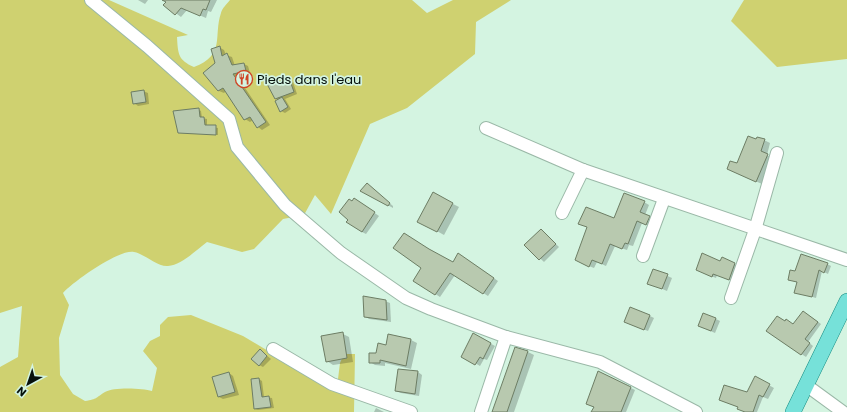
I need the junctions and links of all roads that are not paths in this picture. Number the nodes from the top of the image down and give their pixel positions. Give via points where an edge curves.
1 (91, 0) edge
2 (486, 128) dead end
3 (777, 153) dead end
4 (583, 170) junction
5 (664, 199) junction
6 (562, 213) dead end
7 (755, 230) junction
8 (643, 256) dead end
9 (847, 260) edge
10 (731, 298) dead end
11 (847, 301) edge
12 (506, 337) junction
13 (273, 349) dead end
14 (806, 385) junction
15 (411, 412) edge
16 (481, 412) edge
17 (696, 412) edge
18 (793, 412) edge
19 (843, 412) edge

1 - 12 street via 229,119 237,147 246,159 285,205 341,253 406,298
2 - 4 street
3 - 7 street
4 - 5 street
4 - 6 street
5 - 7 street
5 - 8 street
7 - 9 street
7 - 10 street
11 - 14 main road
12 - 16 street
12 - 17 street via 600,362
13 - 15 street via 332,384
14 - 18 main road
14 - 19 street

